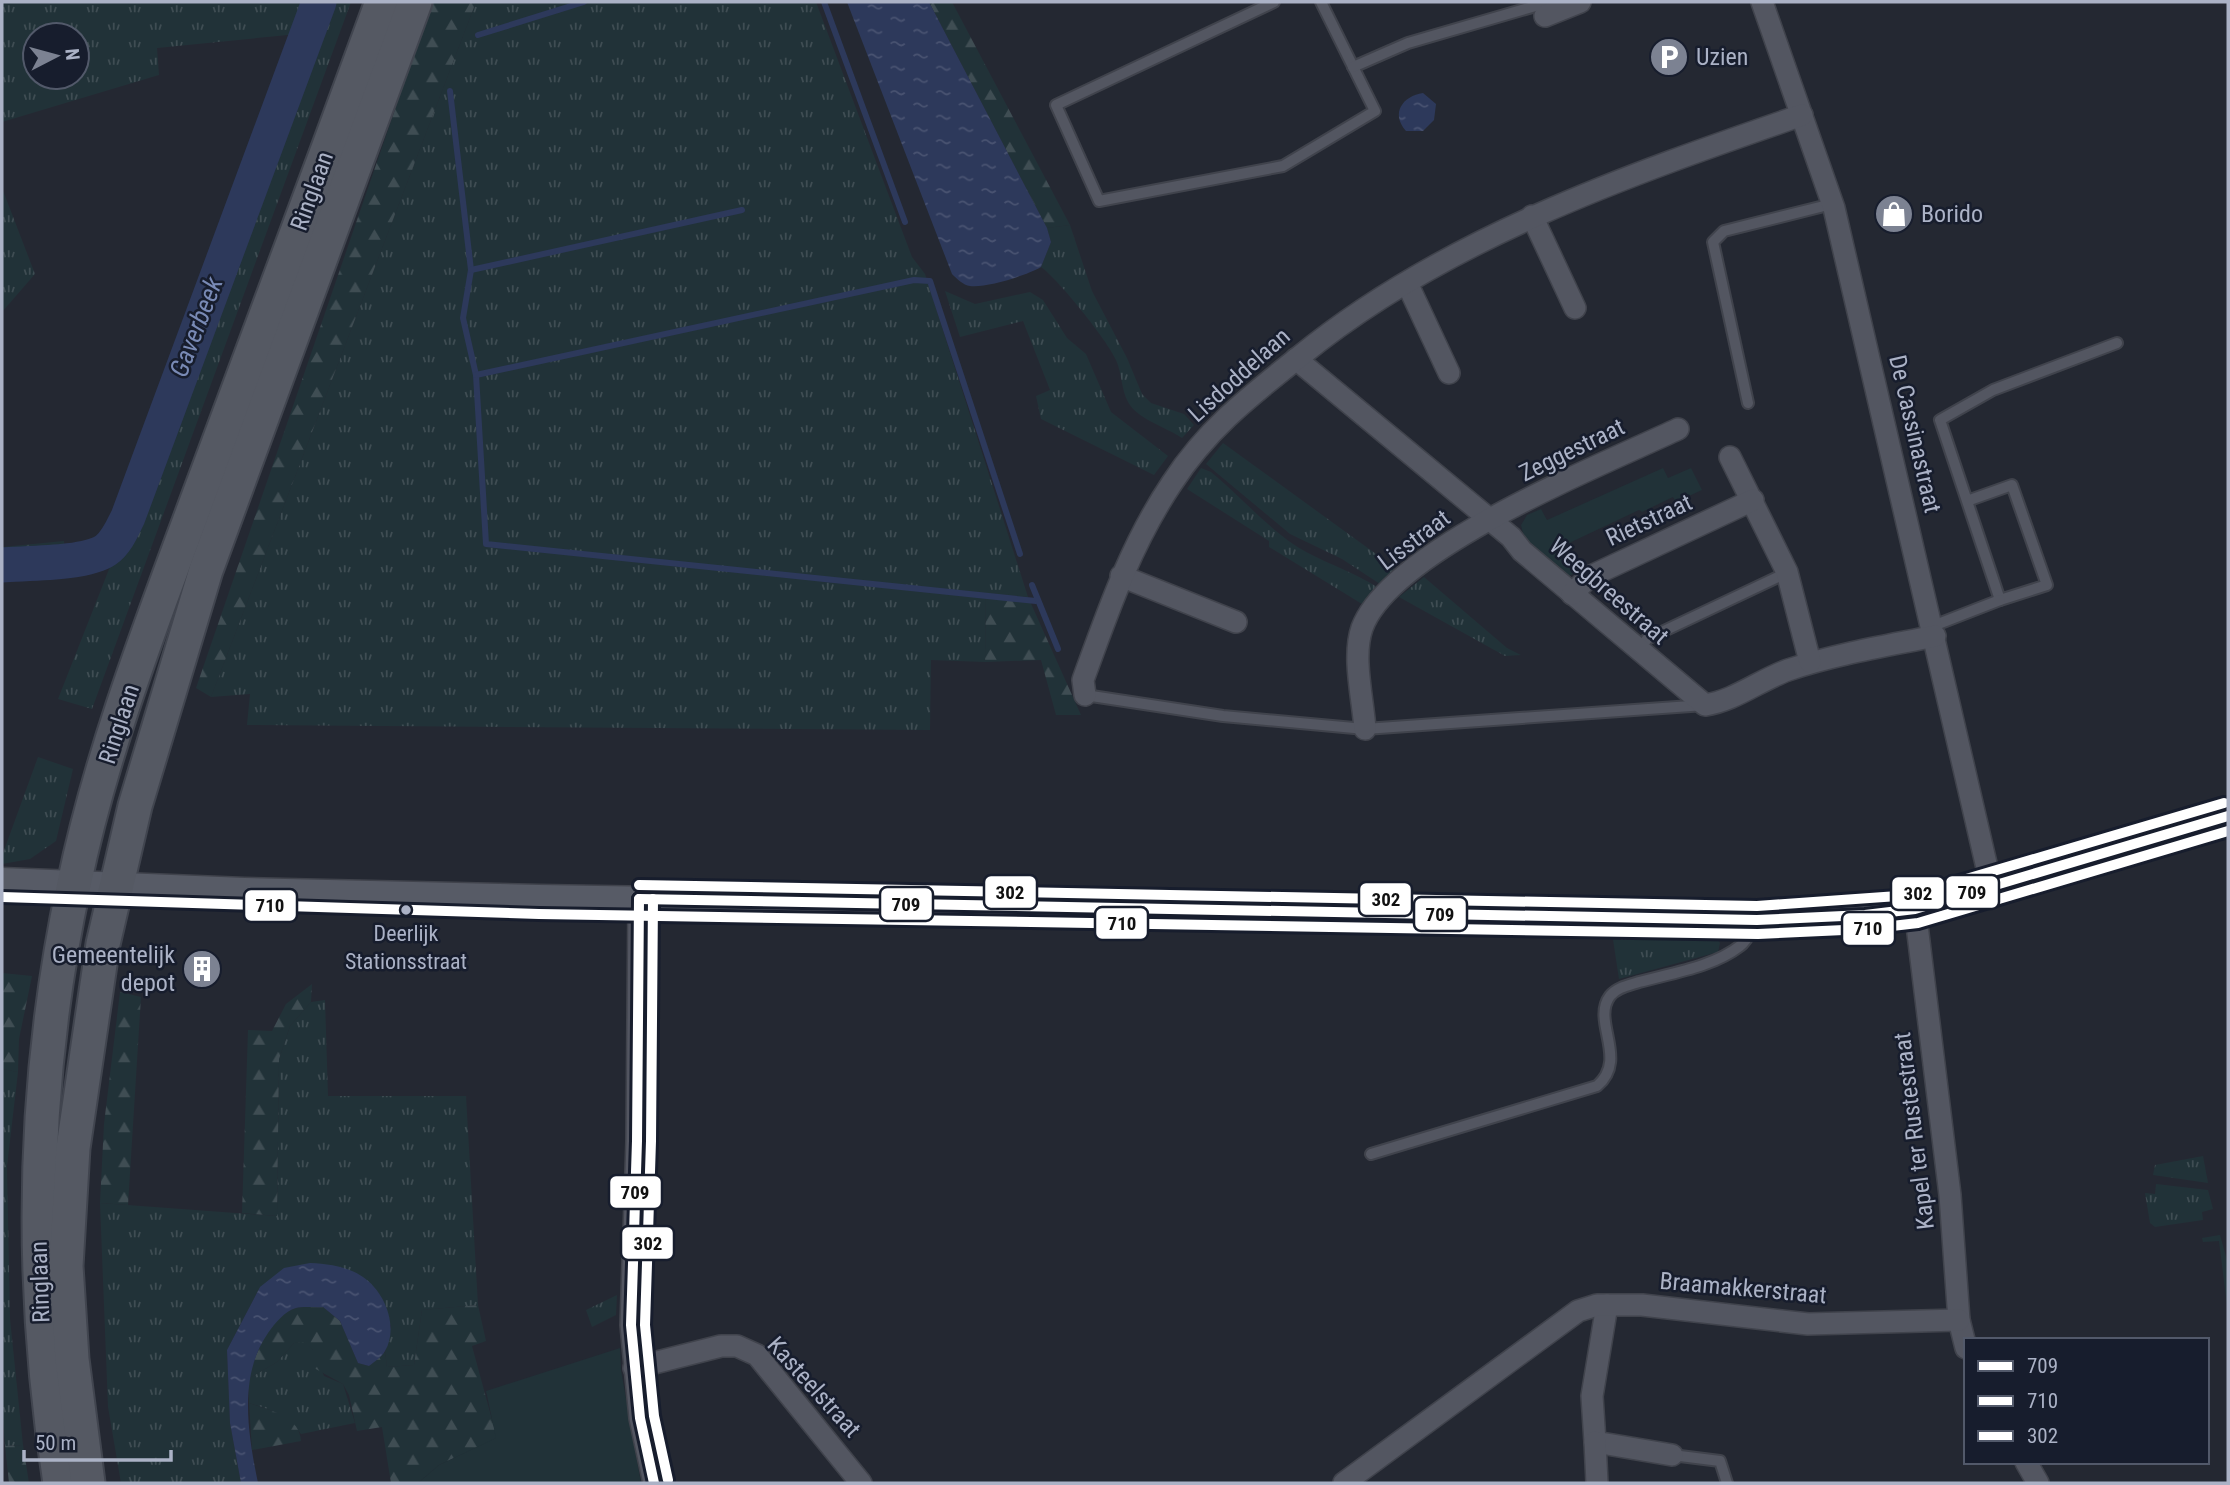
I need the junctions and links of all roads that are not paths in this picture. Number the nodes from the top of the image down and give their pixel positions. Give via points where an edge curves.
1 (382, 2) edge
2 (415, 2) edge
3 (1274, 2) edge
4 (1321, 2) edge
5 (1762, 2) edge
6 (1575, 4) edge
7 (1545, 16) dead end
8 (1353, 67) junction
9 (1802, 115) junction
10 (1832, 204) junction
11 (1532, 216) junction
12 (1407, 283) junction
13 (1574, 308) dead end
14 (2118, 343) dead end
15 (1297, 359) junction
16 (1449, 373) dead end
17 (1748, 403) dead end
18 (1678, 429) dead end
19 (1730, 457) dead end
20 (1753, 500) junction
21 (1967, 501) junction
22 (1489, 520) junction
23 (1121, 576) junction
24 (1780, 576) dead end
25 (1573, 594) junction
26 (2000, 600) junction
27 (1236, 622) dead end
28 (1934, 631) junction
29 (1639, 650) junction
30 (1811, 662) junction
31 (1084, 695) joint
32 (1704, 705) junction
33 (1365, 729) junction
34 (2228, 816) edge
35 (2, 883) edge
36 (74, 884) junction
37 (1991, 885) junction
38 (117, 886) junction
39 (639, 899) junction
40 (1915, 909) junction
41 (1757, 920) junction
42 (1371, 1154) dead end
43 (1606, 1305) junction
44 (1959, 1320) junction
45 (1964, 1340) edge
46 (634, 1368) junction
47 (1595, 1442) junction
48 (1672, 1455) joint
49 (2027, 1464) edge
50 (60, 1483) edge
51 (88, 1483) edge
52 (654, 1483) edge
53 (862, 1483) edge
54 (1344, 1483) edge
55 (1597, 1483) edge
56 (1727, 1483) edge
57 (2038, 1483) edge

1 - 36 main road, Ringlaan via 170,575 104,767
2 - 38 main road, Ringlaan via 206,570 139,792
3 - 8 lane via 1056,105 1099,201 1283,166 1375,111
4 - 8 lane
5 - 9 street, De Cassinastraat
6 - 7 street
6 - 8 lane via 1546,3 1408,43
9 - 10 street, De Cassinastraat
9 - 11 street, Lisdoddelaan
10 - 17 lane via 1724,231 1713,242
10 - 28 street, De Cassinastraat
11 - 12 street, Lisdoddelaan
11 - 13 street
12 - 15 street, Lisdoddelaan
12 - 16 street
14 - 21 lane via 1993,390 1940,420
15 - 22 street, Weegbreestraat
15 - 23 street, Lisdoddelaan via 1253,391 1189,457 1140,533
18 - 22 street, Zeggestraat
19 - 20 street
20 - 25 street, Rietstraat via 1589,577
20 - 30 street via 1787,572
21 - 26 lane
21 - 26 lane via 2012,485 2047,585
22 - 25 street, Weegbreestraat
22 - 33 street, Lisstraat via 1410,570 1363,628 1359,656
23 - 27 street
23 - 31 street, Lisdoddelaan via 1083,680
24 - 29 lane via 1647,639
25 - 29 street, Weegbreestraat
26 - 28 lane
28 - 30 street
28 - 37 street, De Cassinastraat
29 - 32 street, Weegbreestraat
30 - 32 street
31 - 33 lane via 1223,716
32 - 33 lane
34 - 37 street
35 - 36 street
36 - 38 street
36 - 50 main road, Ringlaan via 48,1054 37,1252
37 - 40 street
38 - 39 street via 257,893
38 - 51 main road, Ringlaan via 102,950 73,1148 66,1266
39 - 41 street
39 - 46 street
40 - 41 street
40 - 44 street, Kapel ter Rustestraat via 1950,1195
41 - 42 lane via 1743,944 1720,958 1630,985 1610,996 1605,1008 1610,1068 1597,1086
43 - 44 street, Braamakkerstraat via 1808,1324
43 - 47 street via 1592,1396
43 - 54 street, Braamakkerstraat via 1578,1311
44 - 45 street, Kapel ter Rustestraat
46 - 52 street
46 - 53 street, Kasteelstraat via 721,1346 737,1346 757,1355
47 - 48 street
47 - 55 street
48 - 56 lane via 1720,1461
49 - 57 street

